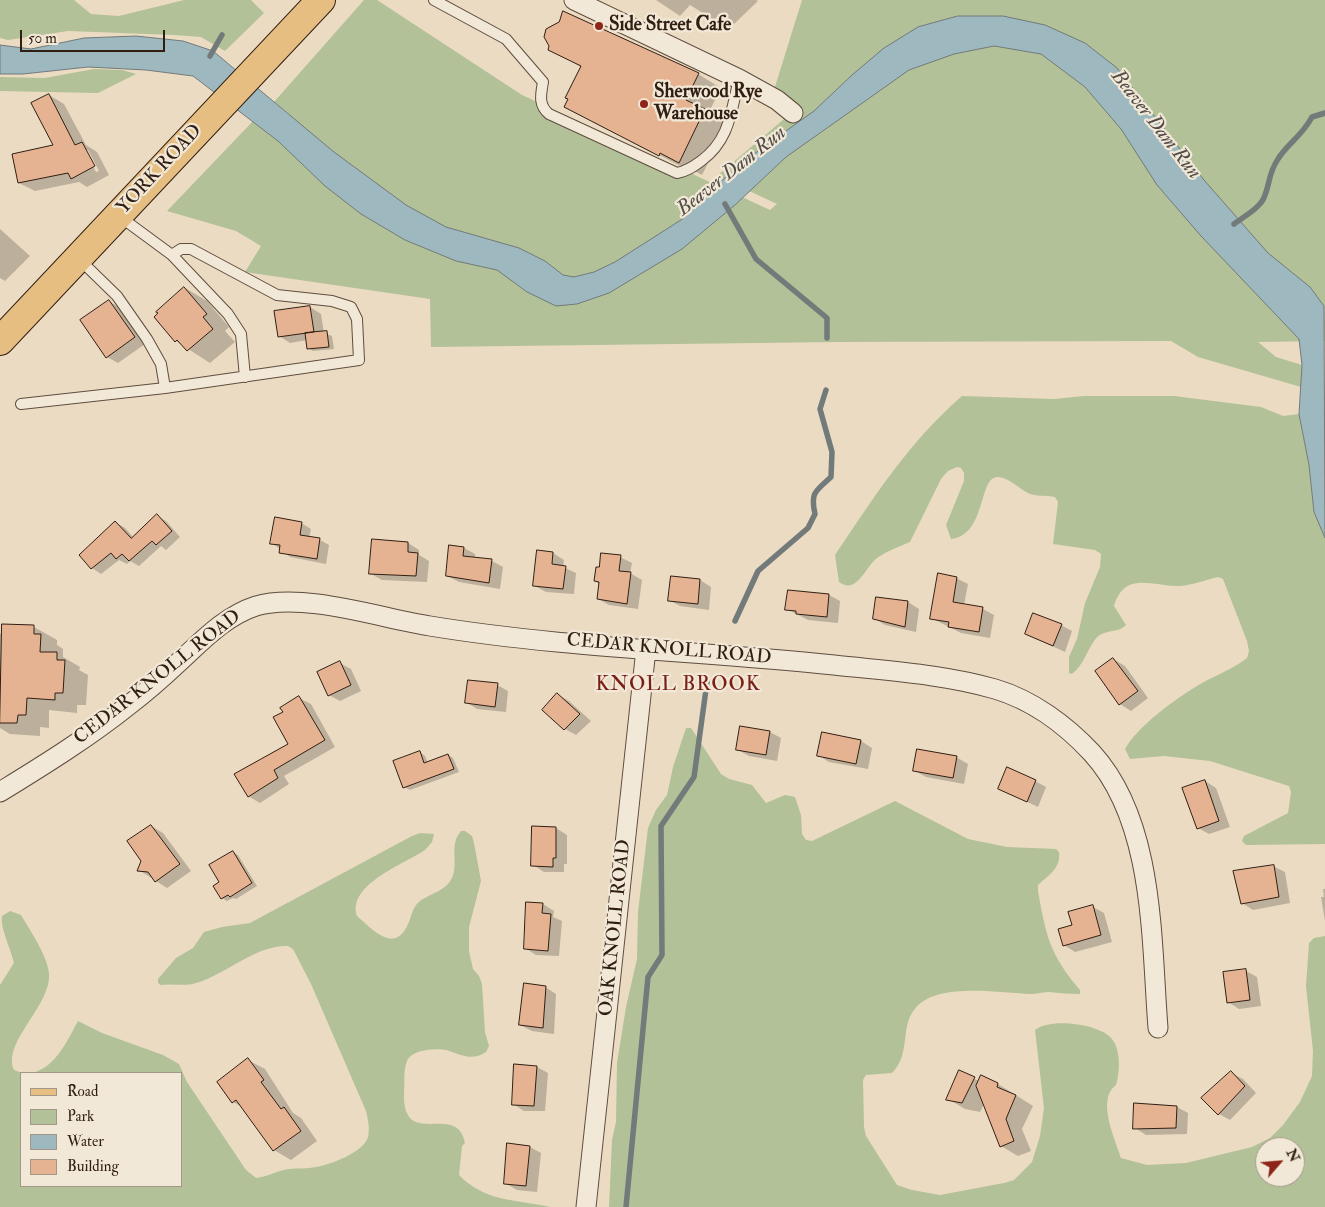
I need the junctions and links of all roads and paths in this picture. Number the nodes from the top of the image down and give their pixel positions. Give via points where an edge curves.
1 (321, 0) edge
2 (434, 0) edge
3 (574, 0) edge
4 (739, 79) junction
5 (792, 113) dead end
6 (118, 216) junction
7 (172, 255) junction
8 (78, 258) junction
9 (0, 341) edge
10 (245, 377) junction
11 (165, 388) junction
12 (21, 404) dead end
13 (646, 649) junction
14 (0, 792) edge
15 (1158, 1028) dead end
16 (586, 1207) edge

1 - 6 main road, YORK ROAD
2 - 4 lane via 506,39 543,82 540,100 549,114 677,173 685,172 719,145 725,135
3 - 4 street
4 - 5 street via 777,100
6 - 7 lane
6 - 8 main road, YORK ROAD
7 - 10 lane via 238,328
7 - 10 lane via 181,249 192,249 277,295 332,301 355,312 360,360
8 - 9 main road, YORK ROAD
8 - 11 lane via 117,296 147,339 161,364
10 - 11 lane
11 - 12 lane
13 - 14 street, CEDAR KNOLL ROAD via 433,627 302,602 274,602 232,617 124,709
13 - 15 street, CEDAR KNOLL ROAD via 740,655 937,676 1005,693 1033,704 1093,753 1125,806 1144,862
13 - 16 street, OAK KNOLL ROAD

